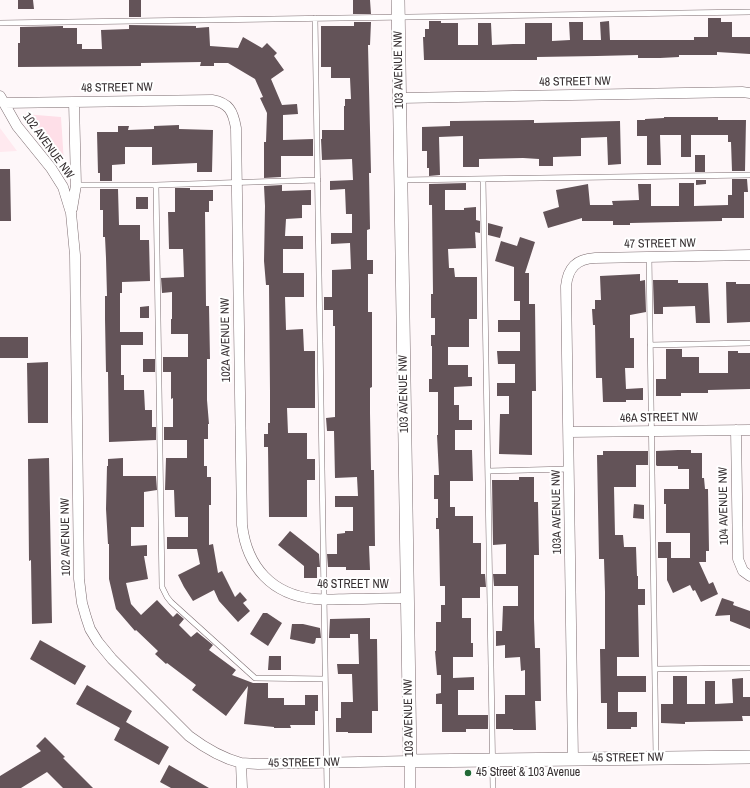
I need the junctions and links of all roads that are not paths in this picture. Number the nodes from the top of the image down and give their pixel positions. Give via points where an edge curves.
1 (398, 0) edge
2 (750, 12) edge
3 (398, 16) junction
4 (315, 18) junction
5 (0, 23) edge
6 (750, 93) edge
7 (400, 98) junction
8 (2, 100) edge
9 (74, 102) junction
10 (228, 107) joint
11 (750, 175) edge
12 (483, 179) junction
13 (318, 180) junction
14 (401, 180) junction
15 (237, 182) junction
16 (76, 185) junction
17 (156, 185) junction
18 (71, 213) junction
19 (750, 255) edge
20 (649, 256) junction
21 (573, 266) joint
22 (750, 344) edge
23 (650, 345) junction
24 (736, 430) junction
25 (750, 430) edge
26 (651, 431) junction
27 (569, 432) junction
28 (569, 469) junction
29 (488, 471) junction
30 (259, 571) joint
31 (750, 576) edge
32 (407, 598) junction
33 (325, 600) junction
34 (750, 668) edge
35 (655, 669) junction
36 (325, 679) junction
37 (750, 757) edge
38 (656, 758) junction
39 (573, 759) junction
40 (492, 760) junction
41 (410, 761) junction
42 (241, 763) junction
43 (326, 763) junction
44 (242, 788) edge
45 (327, 788) edge
46 (410, 788) edge
47 (493, 788) edge

1 - 3 street, 103 AVENUE NW
2 - 3 lane
3 - 4 lane
3 - 7 street, 103 AVENUE NW
4 - 5 lane
4 - 13 lane
6 - 7 street, 48 STREET NW
7 - 14 street, 103 AVENUE NW
8 - 9 street, 48 STREET NW
8 - 18 street, 102 AVENUE NW via 17,126 56,175 68,199
9 - 10 street, 48 STREET NW via 212,100 220,101
9 - 16 street, 102 AVENUE NW
10 - 15 street, 102A AVENUE NW via 236,128
11 - 12 lane
12 - 14 lane
12 - 29 lane
13 - 15 lane
13 - 33 lane
14 - 32 street, 103 AVENUE NW
15 - 17 lane
15 - 30 street, 102A AVENUE NW via 242,525 247,550
16 - 17 lane
16 - 18 street, 102 AVENUE NW
17 - 36 lane via 162,587 171,602 255,678
18 - 42 street, 102 AVENUE NW via 75,254 79,579 86,617 90,629 104,651 189,736 204,747
19 - 20 street, 47 STREET NW
20 - 21 street, 47 STREET NW via 590,258
20 - 23 lane
21 - 27 street, 103A AVENUE NW via 566,286
22 - 23 lane
23 - 26 lane
24 - 25 street, 46A STREET NW
24 - 26 street, 46A STREET NW
24 - 31 street, 104 AVENUE NW via 738,559 743,570
26 - 27 street, 46A STREET NW
26 - 35 lane
27 - 28 street, 103A AVENUE NW
28 - 29 lane
28 - 39 street, 103A AVENUE NW
29 - 40 lane
30 - 33 street, 46 STREET NW via 286,592
32 - 33 street, 46 STREET NW
32 - 41 street, 103 AVENUE NW
33 - 36 lane
34 - 35 lane
35 - 38 lane
36 - 43 lane
37 - 38 street, 45 STREET NW
38 - 39 street, 45 STREET NW
39 - 40 street, 45 STREET NW
40 - 41 street, 45 STREET NW
40 - 47 lane
41 - 43 street, 45 STREET NW
41 - 46 street, 103 AVENUE NW
42 - 43 street, 45 STREET NW
42 - 44 street
43 - 45 lane

